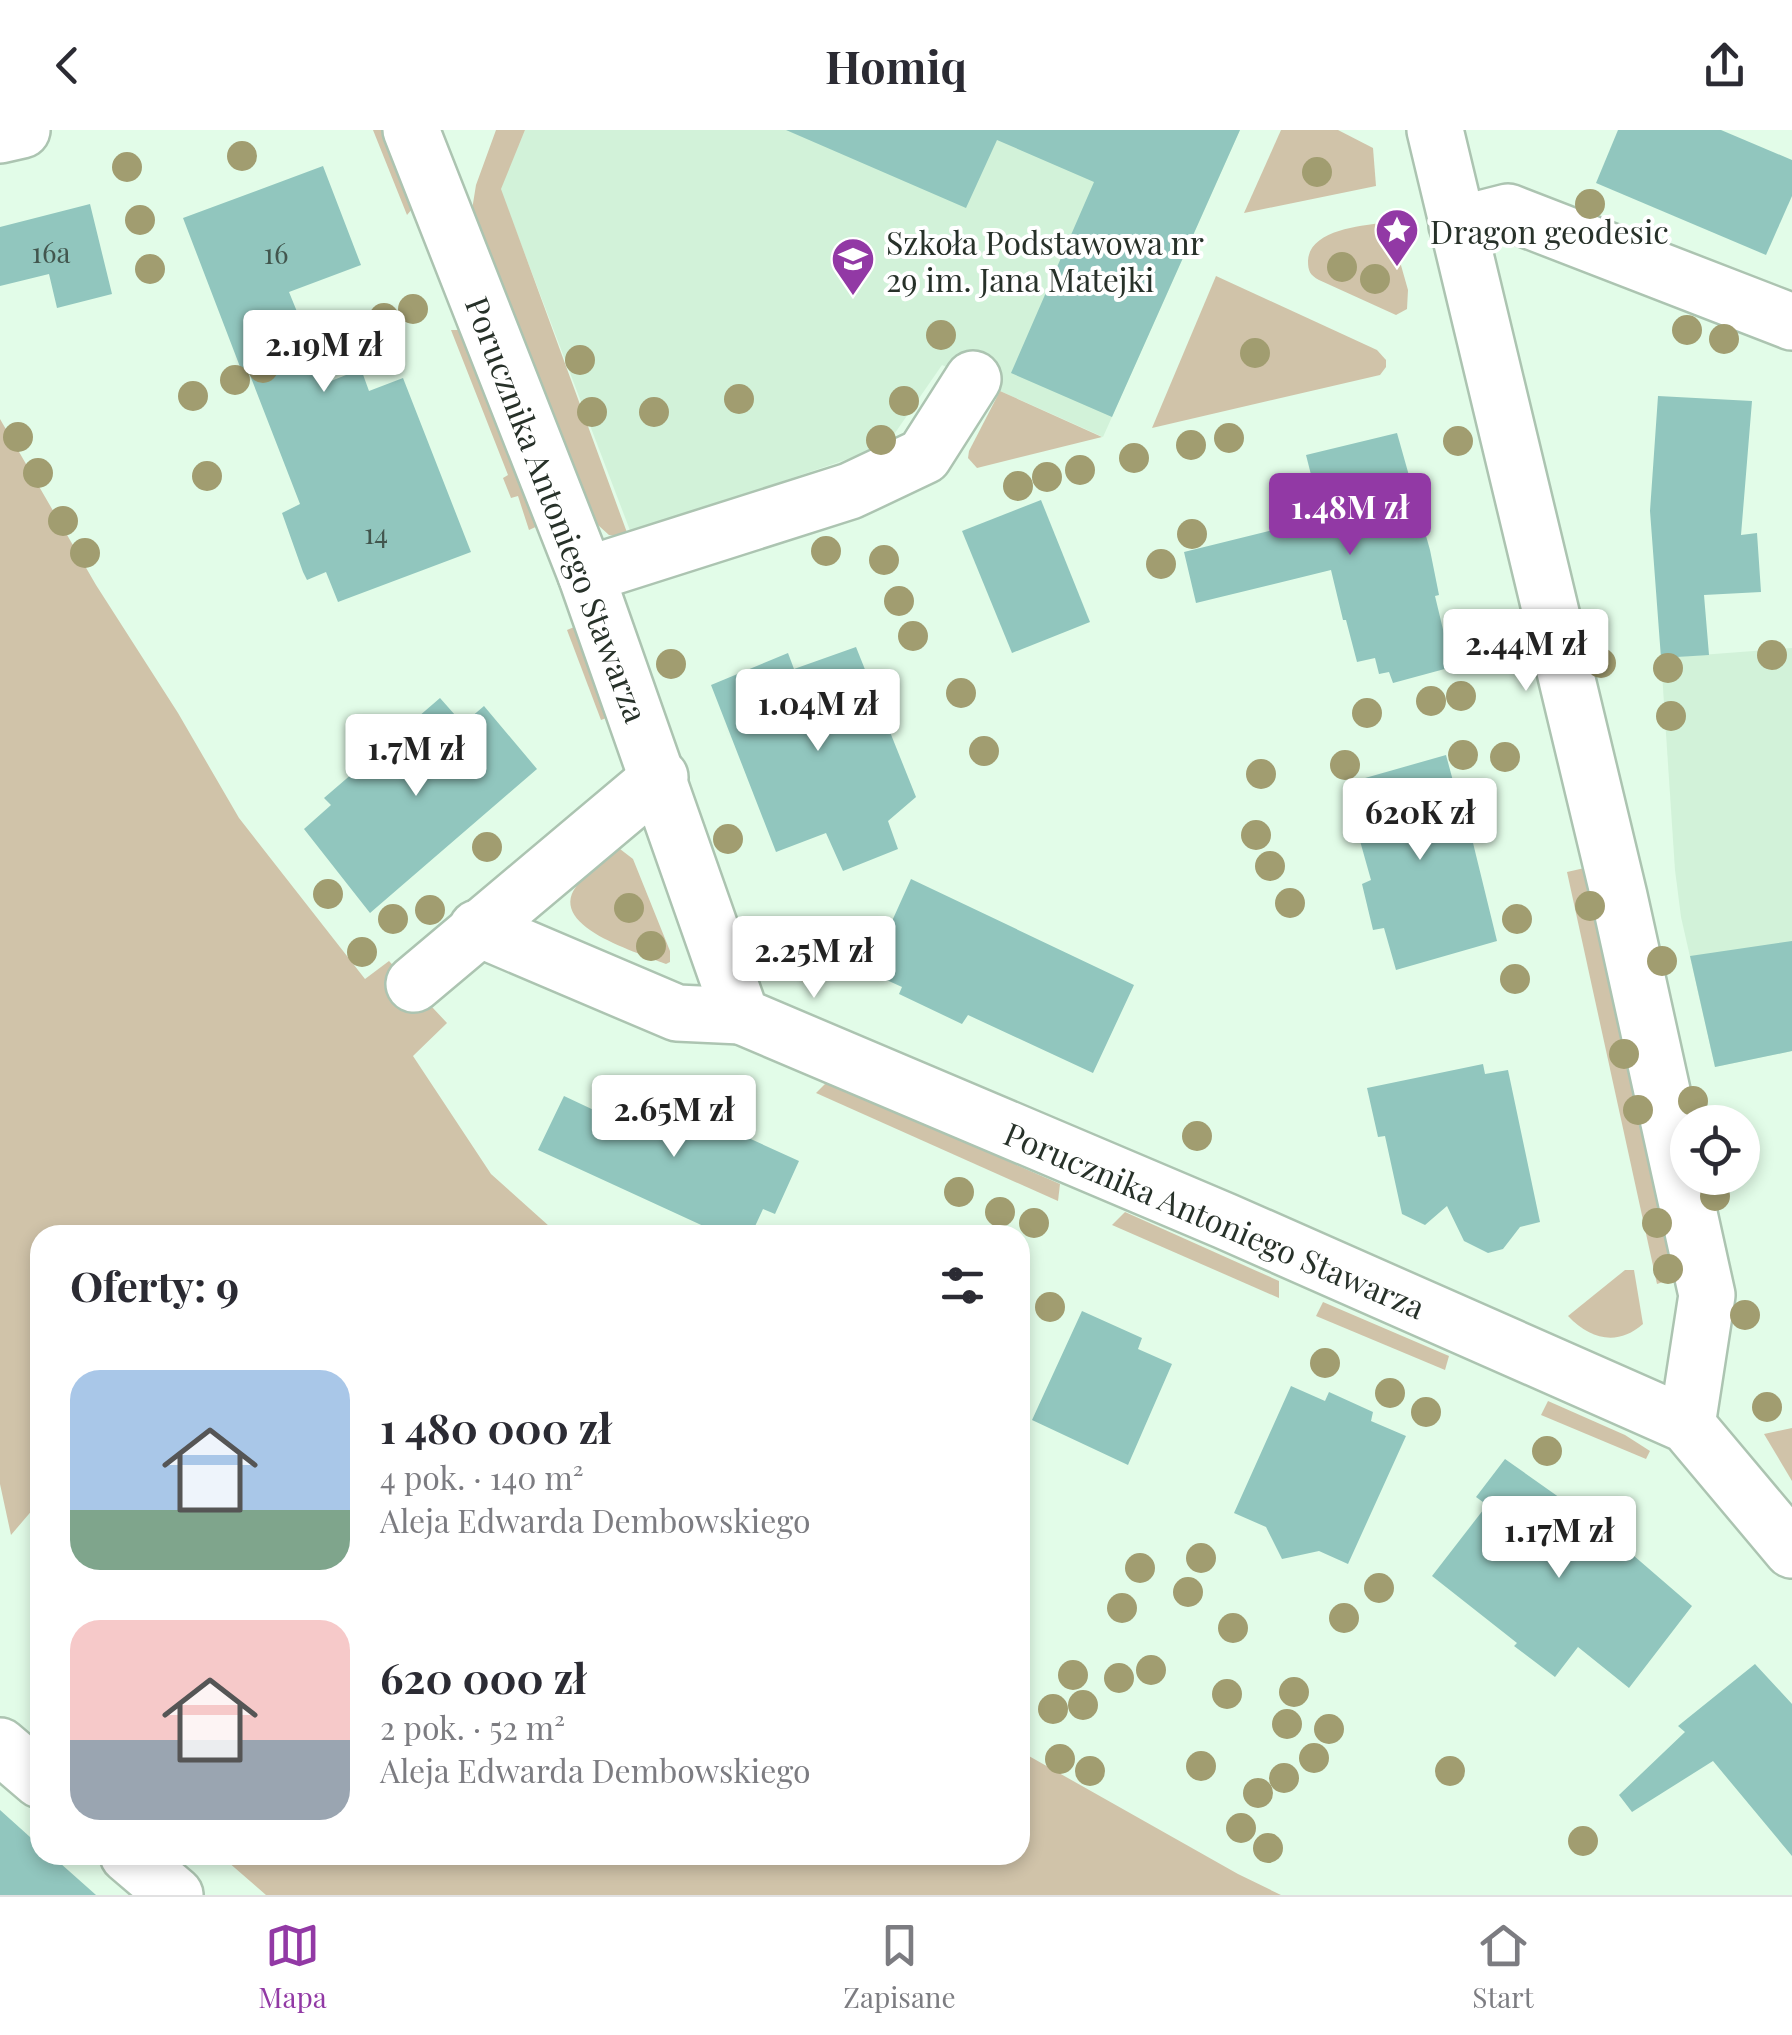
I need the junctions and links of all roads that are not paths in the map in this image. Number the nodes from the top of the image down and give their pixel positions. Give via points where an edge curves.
1 (22, 130) edge
2 (412, 130) edge
3 (1436, 130) edge
4 (0, 135) edge
5 (1457, 224) junction
6 (1792, 322) edge
7 (973, 379) dead end
8 (586, 575) junction
9 (660, 777) junction
10 (477, 928) junction
11 (414, 984) dead end
12 (741, 1016) junction
13 (1687, 1425) junction
14 (1792, 1550) edge
15 (0, 1746) edge
16 (30, 1772) edge
17 (140, 1865) edge
18 (175, 1895) edge

1 - 4 street
2 - 8 street, Porucznika Antoniego Stawarza
3 - 5 street
5 - 6 street via 1508,212
5 - 13 street via 1707,1294
7 - 8 street via 924,456 850,492
8 - 9 street, Porucznika Antoniego Stawarza
9 - 10 street
9 - 12 street, Porucznika Antoniego Stawarza
10 - 11 street
10 - 12 street, Porucznika Antoniego Stawarza via 677,1013
12 - 13 street, Porucznika Antoniego Stawarza
13 - 14 street
15 - 16 street
17 - 18 street

